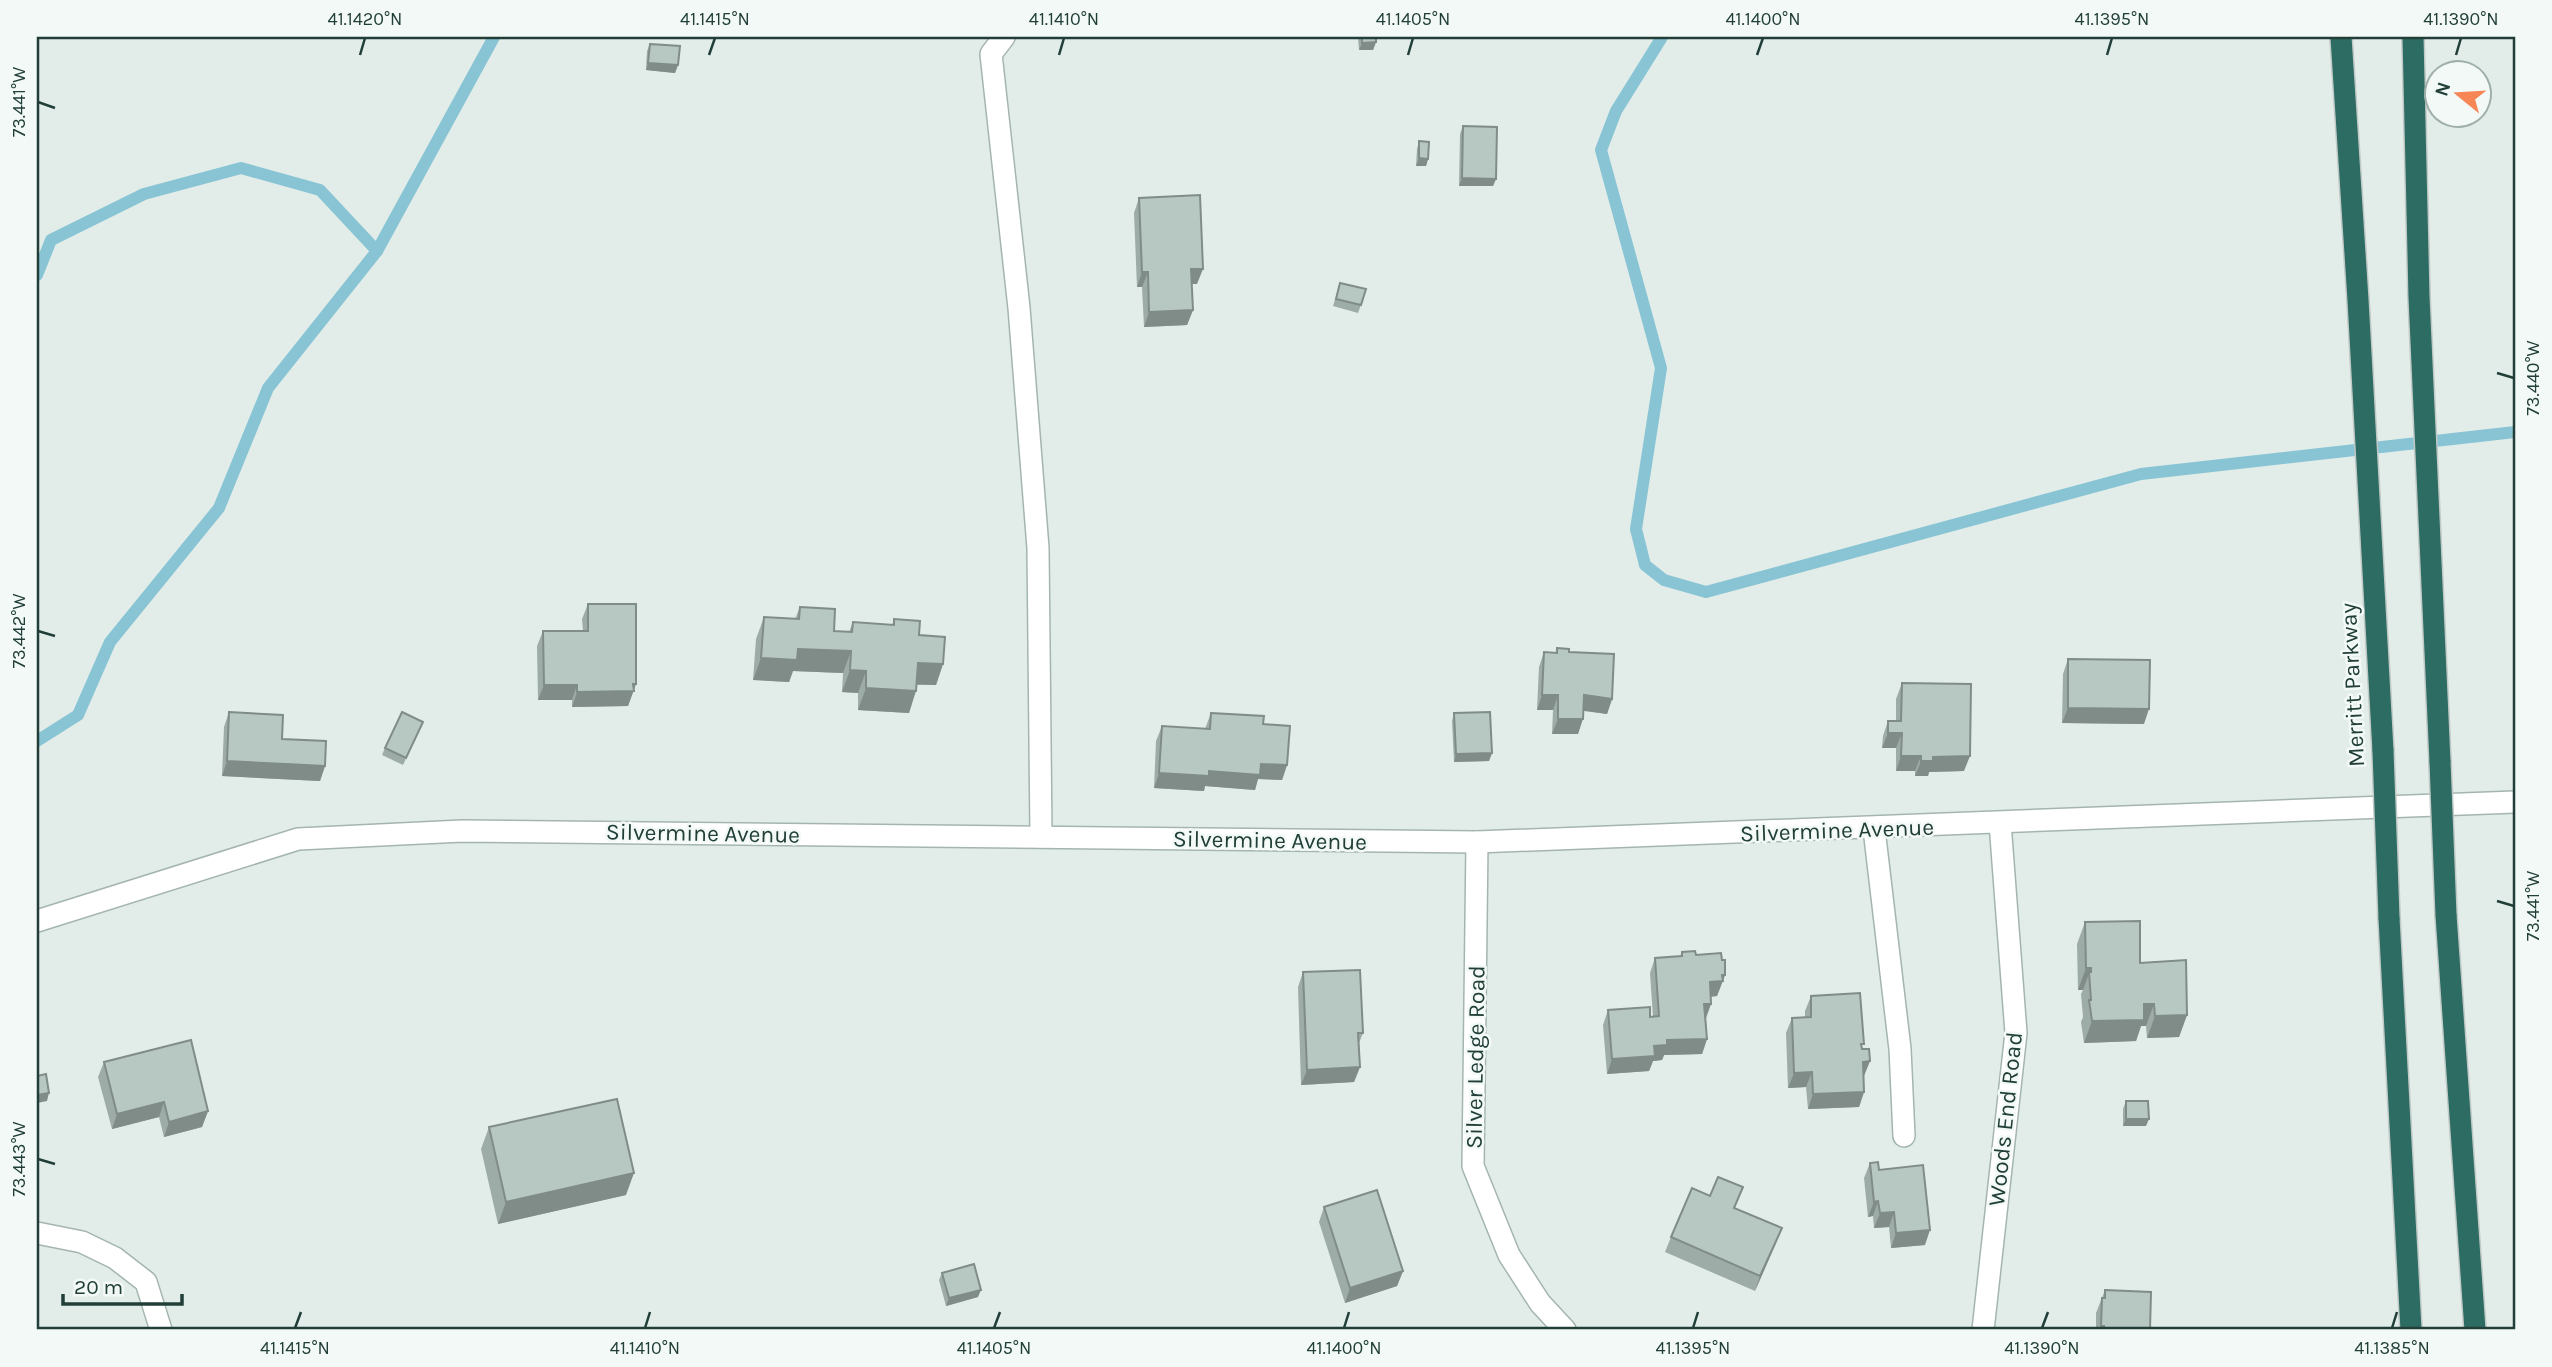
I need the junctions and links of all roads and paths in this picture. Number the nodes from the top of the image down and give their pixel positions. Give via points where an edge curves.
1 (1004, 37) edge
2 (2341, 37) edge
3 (2413, 37) edge
4 (2515, 802) edge
5 (2000, 823) junction
6 (1874, 828) junction
7 (1041, 837) junction
8 (1477, 842) junction
9 (37, 921) edge
10 (1904, 1136) dead end
11 (37, 1233) edge
12 (161, 1330) edge
13 (1565, 1330) edge
14 (1983, 1330) edge
15 (2411, 1330) edge
16 (2475, 1330) edge

1 - 7 street via 991,54 1019,308 1038,548
2 - 15 highway, Merritt Parkway, bridge
3 - 16 highway, bridge via 2419,297 2446,915
4 - 5 street, Silvermine Avenue
5 - 6 street, Silvermine Avenue
5 - 14 street, Woods End Road via 2016,1033
6 - 8 street, Silvermine Avenue
6 - 10 street via 1900,1049
7 - 8 street, Silvermine Avenue
7 - 9 street, Silvermine Avenue via 462,831 298,839
8 - 13 street, Silver Ledge Road via 1473,1166 1509,1255 1540,1303
11 - 12 street via 82,1242 115,1258 146,1282

